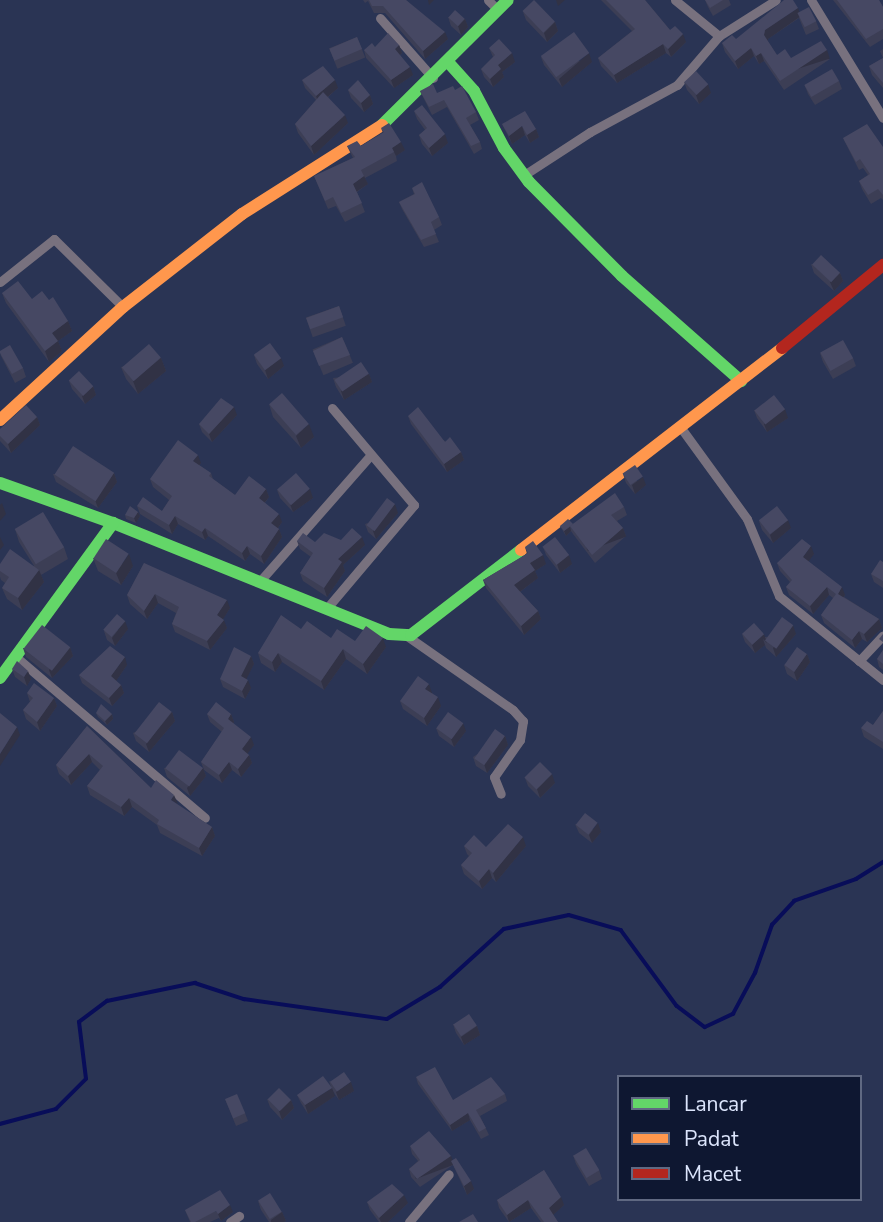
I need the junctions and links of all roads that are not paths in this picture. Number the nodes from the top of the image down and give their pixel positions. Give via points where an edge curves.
1 (488, 0) edge
2 (508, 0) edge
3 (675, 0) edge
4 (776, 0) edge
5 (811, 0) edge
6 (498, 10) junction
7 (380, 18) dead end
8 (719, 36) junction
9 (448, 62) junction
10 (433, 78) junction
11 (883, 118) edge
12 (524, 175) junction
13 (883, 265) edge
14 (0, 282) edge
15 (123, 307) junction
16 (741, 381) junction
17 (332, 408) dead end
18 (0, 420) edge
19 (681, 428) junction
20 (370, 456) junction
21 (0, 483) edge
22 (113, 523) junction
23 (260, 581) junction
24 (327, 608) junction
25 (883, 635) edge
26 (407, 636) junction
27 (16, 657) junction
28 (859, 661) junction
29 (0, 678) edge
30 (883, 680) edge
31 (501, 794) dead end
32 (205, 818) dead end
33 (449, 1174) dead end
34 (239, 1216) dead end
35 (230, 1222) edge
36 (409, 1222) edge

1 - 6 street
2 - 6 street
3 - 8 street
4 - 8 street
5 - 11 street
6 - 9 street
7 - 10 street
8 - 12 street via 677,85 590,132
9 - 10 street
9 - 12 street via 474,91
10 - 15 street via 377,130 284,184
12 - 16 street via 622,276
13 - 16 street
14 - 15 street via 54,239
15 - 18 street
16 - 19 street
17 - 20 street
19 - 26 street via 604,481
19 - 28 street via 747,519 779,596
20 - 23 street
20 - 24 street via 414,505
21 - 22 street
22 - 23 street
22 - 27 street
23 - 24 street
24 - 26 street via 389,634
25 - 28 street
26 - 31 street via 523,721 520,740 494,777
27 - 29 street
27 - 32 street
28 - 30 street
33 - 36 street
34 - 35 street

